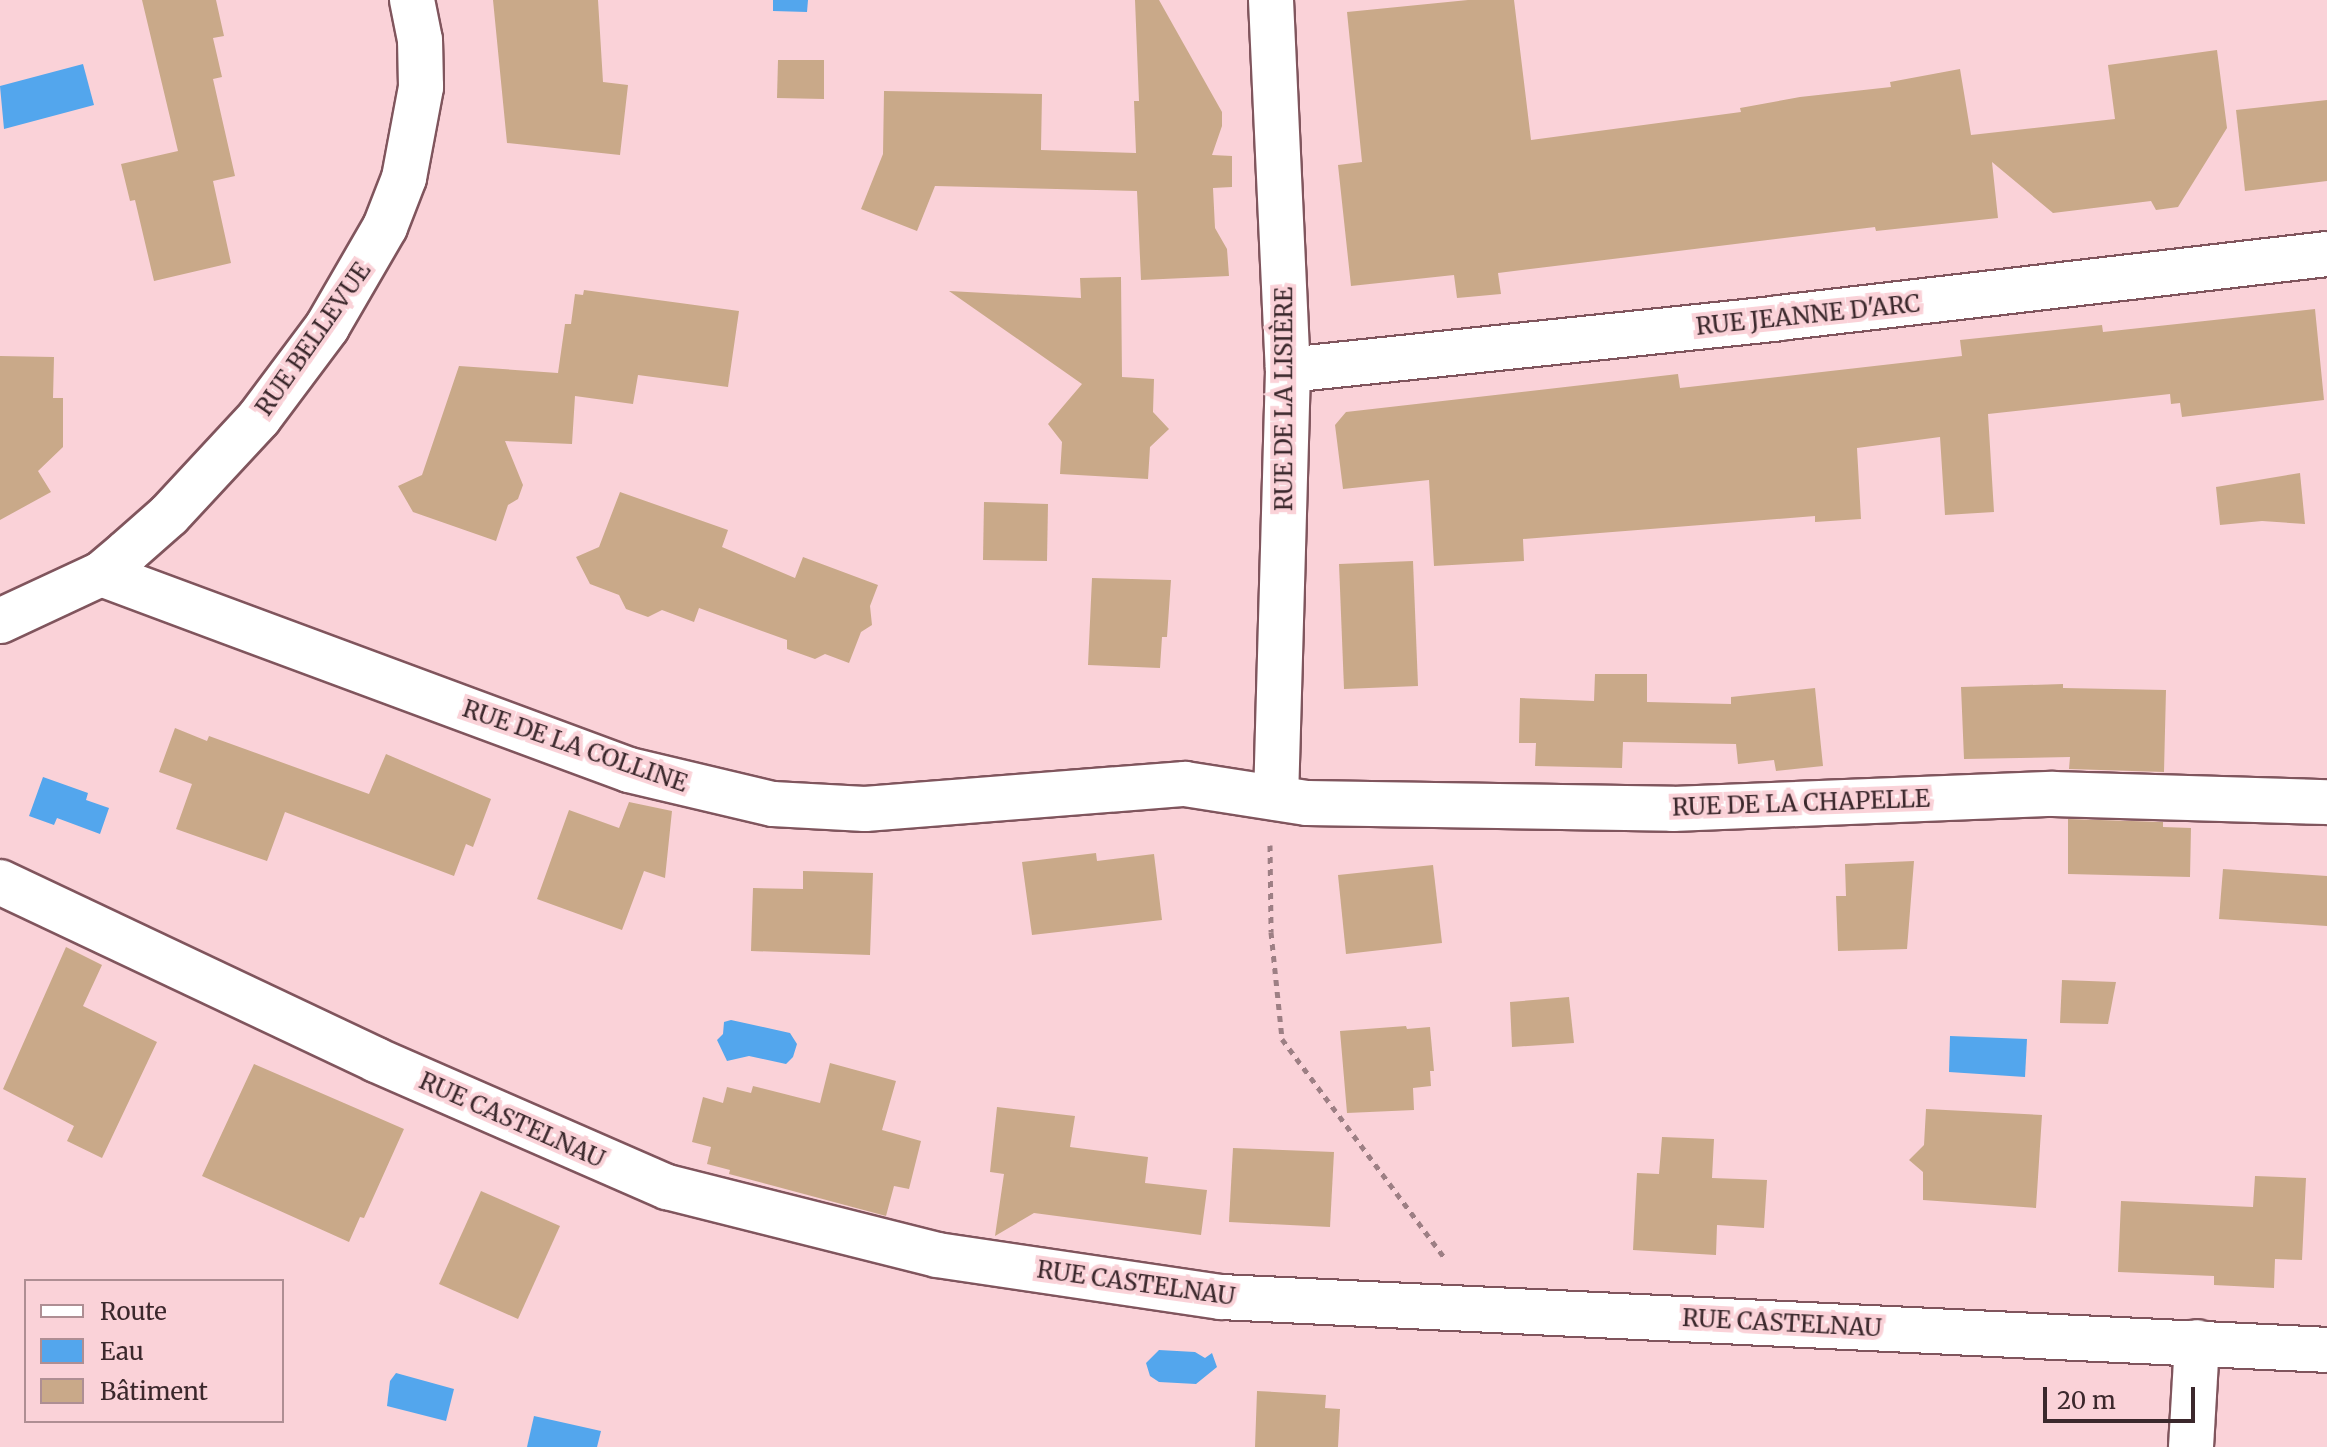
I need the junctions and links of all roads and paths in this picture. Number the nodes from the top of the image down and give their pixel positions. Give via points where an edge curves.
1 (412, 0) edge
2 (1271, 0) edge
3 (2327, 254) edge
4 (1288, 370) junction
5 (101, 574) junction
6 (0, 621) edge
7 (1276, 798) junction
8 (2327, 802) edge
9 (1270, 847) dead end
10 (8, 886) edge
11 (1457, 1307) junction
12 (2197, 1342) junction
13 (2327, 1350) edge
14 (2191, 1447) edge

1 - 5 street, RUE BELLEVUE via 421,87 414,138 385,227 361,273 259,418 169,515
2 - 4 street, RUE DE LA LISIÈRE
3 - 4 street, RUE JEANNE D'ARC
4 - 7 street, RUE DE LA LISIÈRE
5 - 6 street
5 - 7 street, RUE DE LA COLLINE via 629,770 773,804 865,809 1185,784
7 - 8 street, RUE DE LA CHAPELLE via 1307,803 1673,809 2053,794
9 - 11 path via 1271,932 1282,1039 1451,1267
10 - 11 street, RUE CASTELNAU via 376,1060 667,1187 937,1255 1221,1297
11 - 12 street, RUE CASTELNAU
12 - 13 street, RUE CASTELNAU
12 - 14 street

